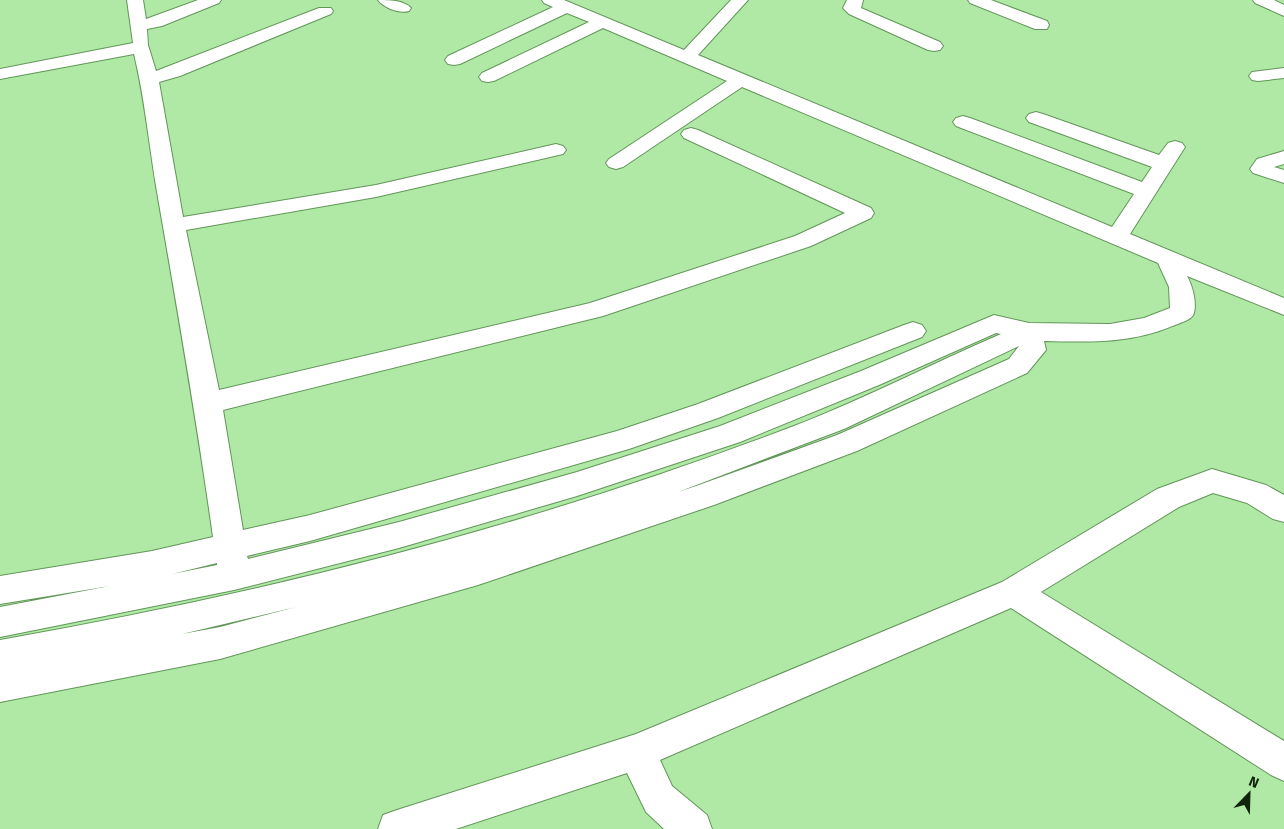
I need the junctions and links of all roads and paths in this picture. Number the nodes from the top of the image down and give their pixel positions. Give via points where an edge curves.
1 (135, 0) edge
2 (213, 0) edge
3 (386, 0) edge
4 (740, 0) edge
5 (855, 0) edge
6 (976, 0) edge
7 (1261, 0) edge
8 (558, 4) edge
9 (403, 8) dead end
10 (325, 10) dead end
11 (1284, 11) edge
12 (603, 22) junction
13 (1041, 25) dead end
14 (140, 26) junction
15 (934, 46) dead end
16 (141, 47) junction
17 (687, 57) junction
18 (454, 60) dead end
19 (1284, 73) edge
20 (0, 74) edge
21 (1258, 76) dead end
22 (488, 77) dead end
23 (149, 79) junction
24 (739, 80) junction
25 (1036, 118) dead end
26 (963, 122) dead end
27 (691, 134) dead end
28 (556, 150) dead end
29 (616, 163) dead end
30 (1147, 191) junction
31 (176, 225) junction
32 (1117, 237) junction
33 (1167, 258) junction
34 (1284, 306) edge
35 (913, 332) dead end
36 (1029, 332) junction
37 (208, 403) junction
38 (1284, 510) edge
39 (230, 547) junction
40 (234, 576) junction
41 (0, 590) edge
42 (1013, 592) junction
43 (236, 608) junction
44 (0, 622) edge
45 (0, 656) edge
46 (0, 685) edge
47 (636, 752) junction
48 (1284, 762) edge
49 (397, 829) edge
50 (693, 829) edge

1 - 14 street
2 - 14 street
3 - 9 street
4 - 17 street
5 - 15 street via 851,8 855,12
6 - 13 street
7 - 11 street
8 - 12 street
8 - 18 street
10 - 23 street via 174,72
12 - 17 street
12 - 22 street
14 - 16 street
16 - 20 street
16 - 23 street
17 - 24 street
19 - 21 street
23 - 31 street via 159,148
24 - 29 street
24 - 32 street
25 - 30 street via 1170,156
26 - 30 street
27 - 37 street via 863,213 803,241 594,310
28 - 31 street via 376,191
30 - 32 street
31 - 37 street
32 - 33 street
33 - 34 street
33 - 36 street via 1181,287 1182,312 1149,326 1110,333
35 - 39 street via 708,411 619,441 310,528
36 - 40 street via 994,324 738,430 586,481 399,535
36 - 43 street via 809,432 681,480 392,568
36 - 46 street via 1033,350 1018,366 847,443 703,496 478,571 220,643
37 - 39 street
38 - 42 street via 1256,494 1212,481 1168,498
39 - 40 street
39 - 41 street via 152,565
40 - 43 street
40 - 44 street
42 - 47 street
42 - 48 street
43 - 45 street via 88,641
47 - 49 street
47 - 50 street via 660,799

